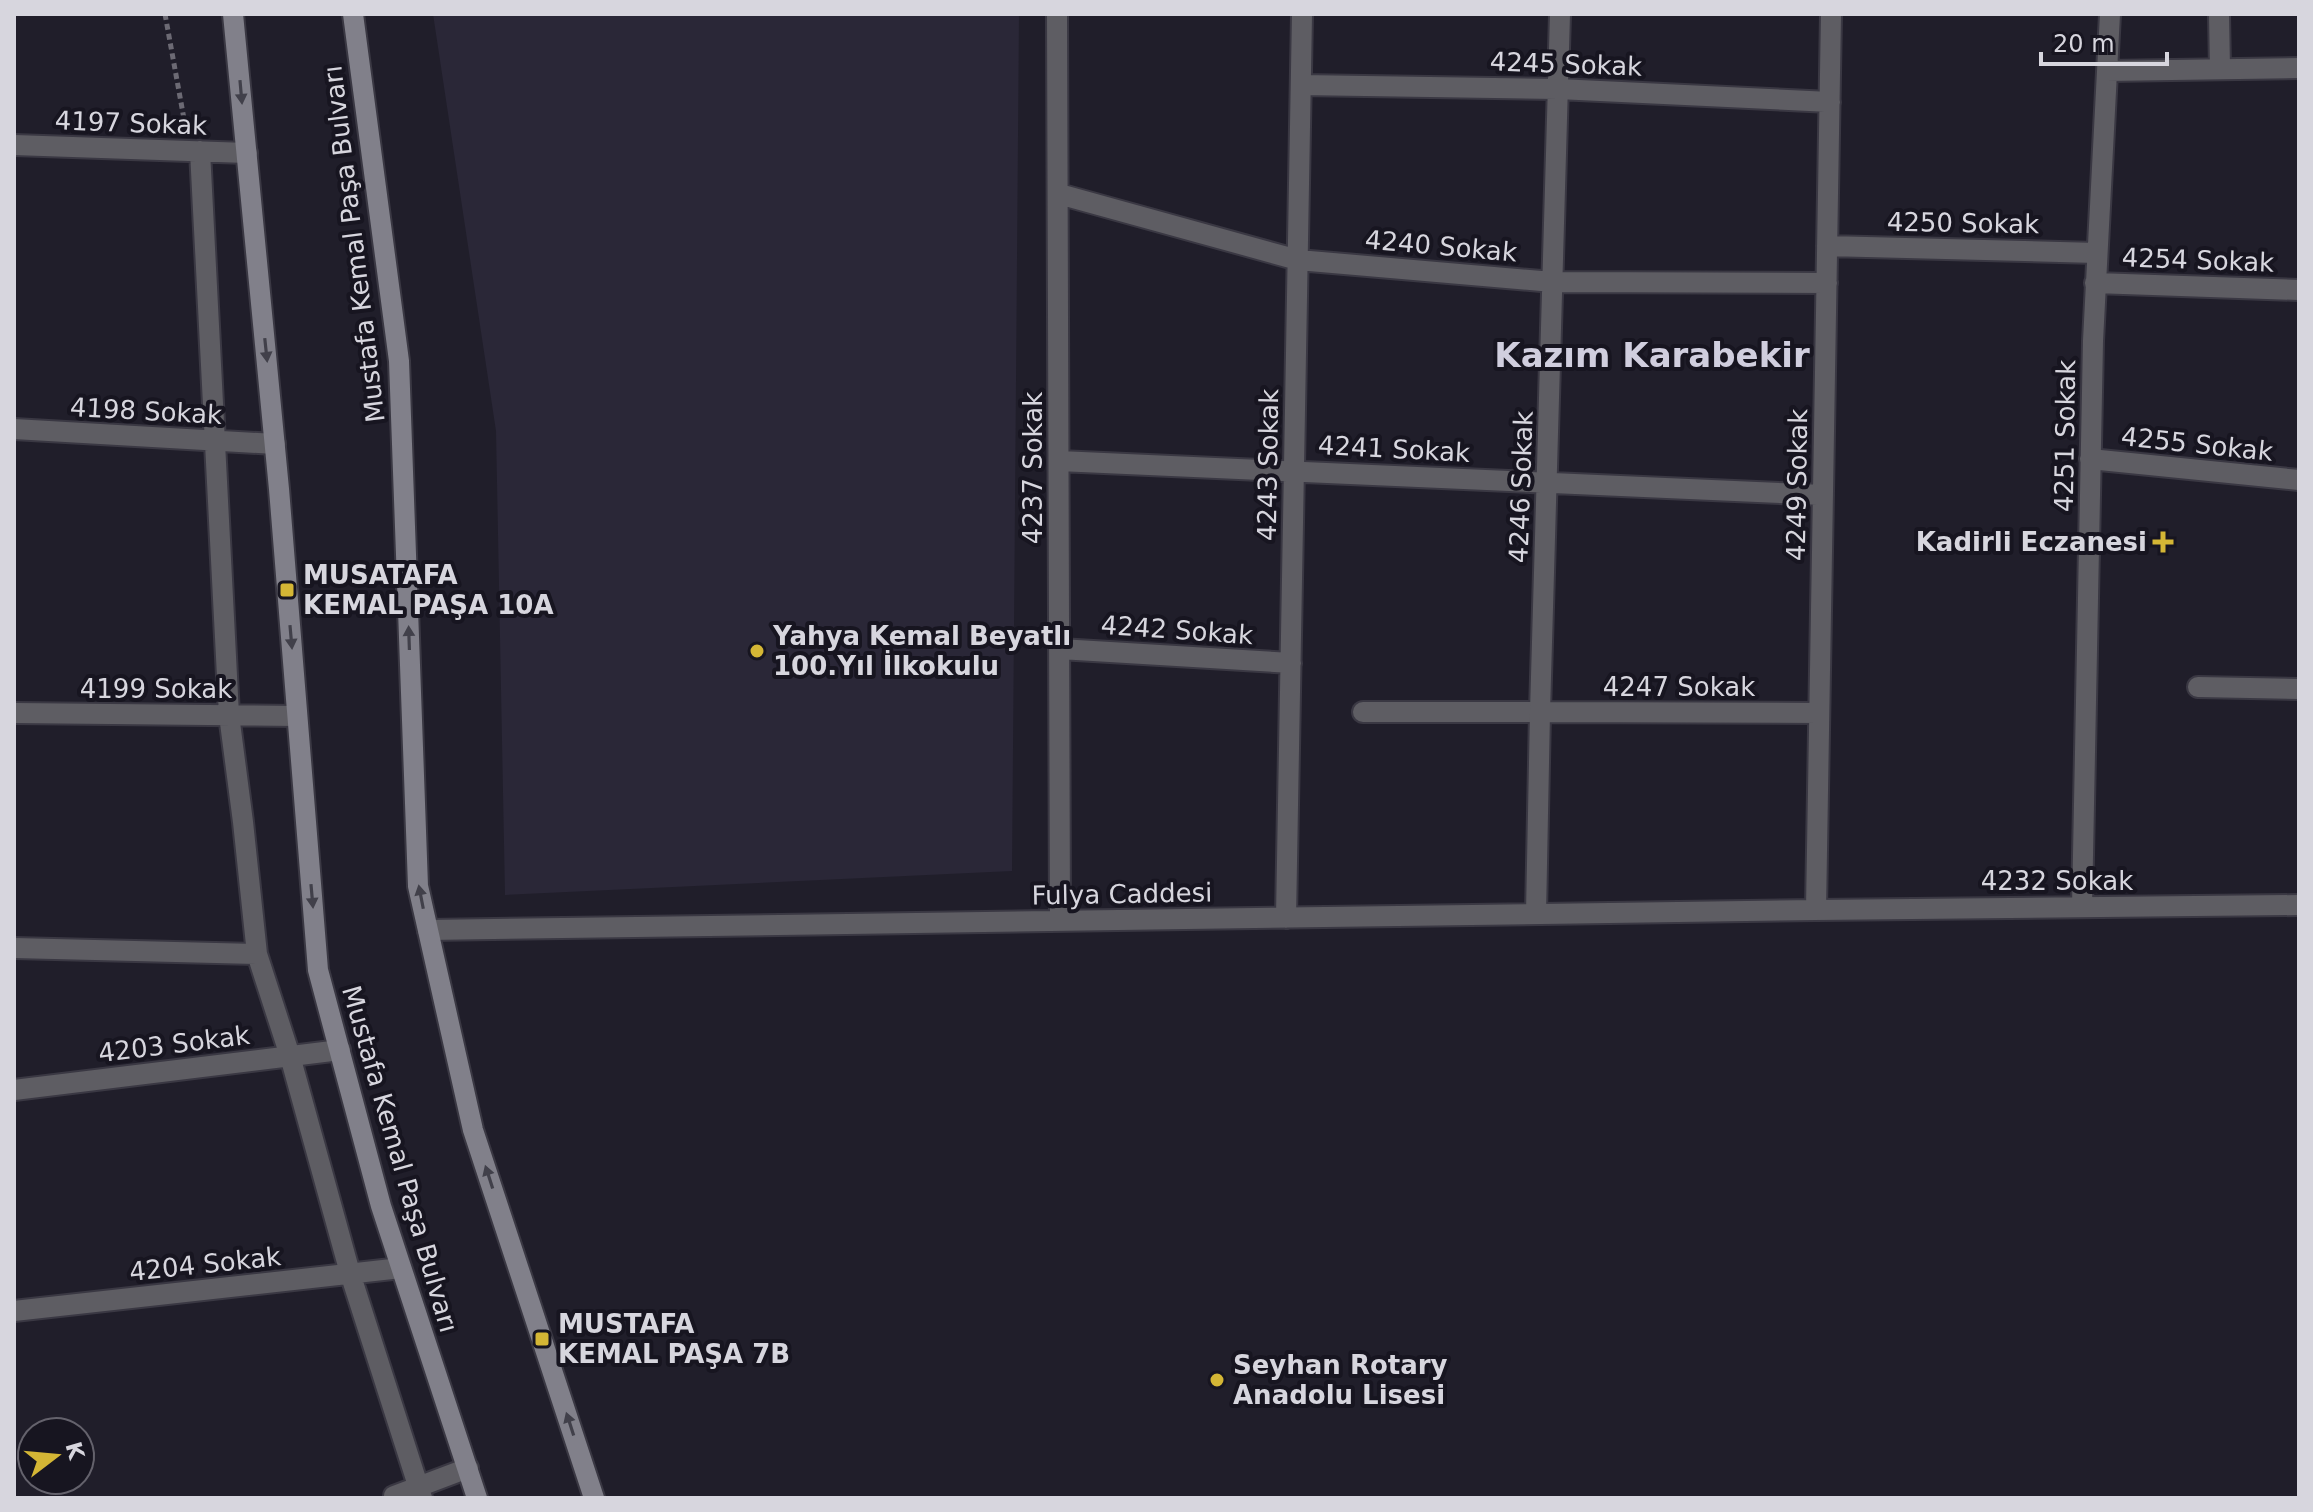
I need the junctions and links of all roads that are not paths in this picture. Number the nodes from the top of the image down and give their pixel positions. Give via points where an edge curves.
1 (233, 14) edge
2 (353, 14) edge
3 (1057, 14) edge
4 (1302, 14) edge
5 (1560, 14) edge
6 (1831, 14) edge
7 (2110, 14) edge
8 (2219, 14) edge
9 (2299, 68) edge
10 (2220, 69) junction
11 (2107, 71) junction
12 (1301, 85) junction
13 (1558, 89) junction
14 (1830, 102) junction
15 (14, 145) edge
16 (200, 151) junction
17 (247, 153) junction
18 (1059, 194) junction
19 (1827, 246) junction
20 (2097, 253) junction
21 (1298, 260) junction
22 (1553, 282) junction
23 (1827, 283) junction
24 (2095, 283) junction
25 (2299, 290) edge
26 (14, 429) edge
27 (213, 440) junction
28 (275, 444) junction
29 (2090, 459) junction
30 (1059, 461) junction
31 (1294, 471) junction
32 (2299, 480) edge
33 (1547, 482) junction
34 (1823, 495) junction
35 (1060, 649) junction
36 (1291, 663) junction
37 (2198, 687) dead end
38 (2299, 689) edge
39 (1363, 712) dead end
40 (1540, 712) junction
41 (14, 713) edge
42 (1819, 713) junction
43 (229, 715) junction
44 (297, 716) junction
45 (2299, 905) edge
46 (2082, 907) junction
47 (1816, 910) junction
48 (1536, 914) junction
49 (1286, 918) junction
50 (1060, 921) junction
51 (428, 930) junction
52 (14, 948) edge
53 (257, 954) junction
54 (340, 1050) junction
55 (290, 1056) junction
56 (14, 1090) edge
57 (401, 1268) junction
58 (350, 1273) junction
59 (14, 1311) edge
60 (468, 1468) junction
61 (420, 1493) edge
62 (387, 1497) edge
63 (477, 1498) edge
64 (594, 1498) edge

1 -> 17 main road, Mustafa Kemal Paşa Bulvarı
51 -> 2 main road, Mustafa Kemal Paşa Bulvarı via 418,886 399,361
3 - 18 street, 4237 Sokak
4 - 12 street, 4243 Sokak
5 - 13 street, 4246 Sokak
6 - 14 street, 4249 Sokak
7 - 11 street, 4251 Sokak
8 - 10 street
9 - 10 street
10 - 11 street
11 - 20 street, 4251 Sokak
12 - 13 street, 4245 Sokak
12 - 21 street, 4243 Sokak
13 - 14 street, 4245 Sokak
13 - 22 street, 4246 Sokak
14 - 19 street, 4249 Sokak
15 - 16 street, 4197 Sokak
16 - 17 street, 4197 Sokak
16 - 27 street
17 -> 28 main road, Mustafa Kemal Paşa Bulvarı
18 - 21 street, 4240 Sokak
18 - 30 street, 4237 Sokak
19 - 20 street, 4250 Sokak
19 - 23 street, 4249 Sokak
20 - 24 street, 4251 Sokak
21 - 22 street, 4240 Sokak
21 - 31 street, 4243 Sokak
22 - 23 street, 4240 Sokak
22 - 33 street, 4246 Sokak
23 - 34 street, 4249 Sokak
24 - 25 street, 4254 Sokak
24 - 29 street, 4251 Sokak
26 - 27 street, 4198 Sokak
27 - 28 street, 4198 Sokak
27 - 43 street
28 -> 44 main road, Mustafa Kemal Paşa Bulvarı
29 - 32 street, 4255 Sokak
29 - 46 street, 4251 Sokak
30 - 31 street, 4241 Sokak
30 - 35 street, 4237 Sokak
31 - 33 street, 4241 Sokak
31 - 36 street, 4243 Sokak
33 - 34 street, 4241 Sokak
33 - 40 street, 4246 Sokak
34 - 42 street, 4249 Sokak
35 - 36 street, 4242 Sokak
35 - 50 street, 4237 Sokak
36 - 49 street, 4243 Sokak
37 - 38 street
39 - 40 street, 4247 Sokak
40 - 42 street, 4247 Sokak
40 - 48 street, 4246 Sokak
41 - 43 street, 4199 Sokak
42 - 47 street, 4249 Sokak
43 - 44 street, 4199 Sokak
43 - 53 street
44 -> 54 main road, Mustafa Kemal Paşa Bulvarı via 318,970
45 - 46 street, 4232 Sokak
46 - 47 street, 4232 Sokak
47 - 48 street, Fulya Caddesi
48 - 49 street, Fulya Caddesi
49 - 50 street, Fulya Caddesi
50 - 51 street, Fulya Caddesi
64 -> 51 main road, Mustafa Kemal Paşa Bulvarı via 473,1130
52 - 53 street
53 - 55 street
54 - 55 street, 4203 Sokak
54 - 57 main road, Mustafa Kemal Paşa Bulvarı
55 - 56 street, 4203 Sokak
55 - 58 street
57 - 58 street, 4204 Sokak
57 - 60 main road, Mustafa Kemal Paşa Bulvarı
58 - 59 street, 4204 Sokak
58 - 61 street
60 - 61 street
60 - 63 main road, Mustafa Kemal Paşa Bulvarı
61 - 62 street

